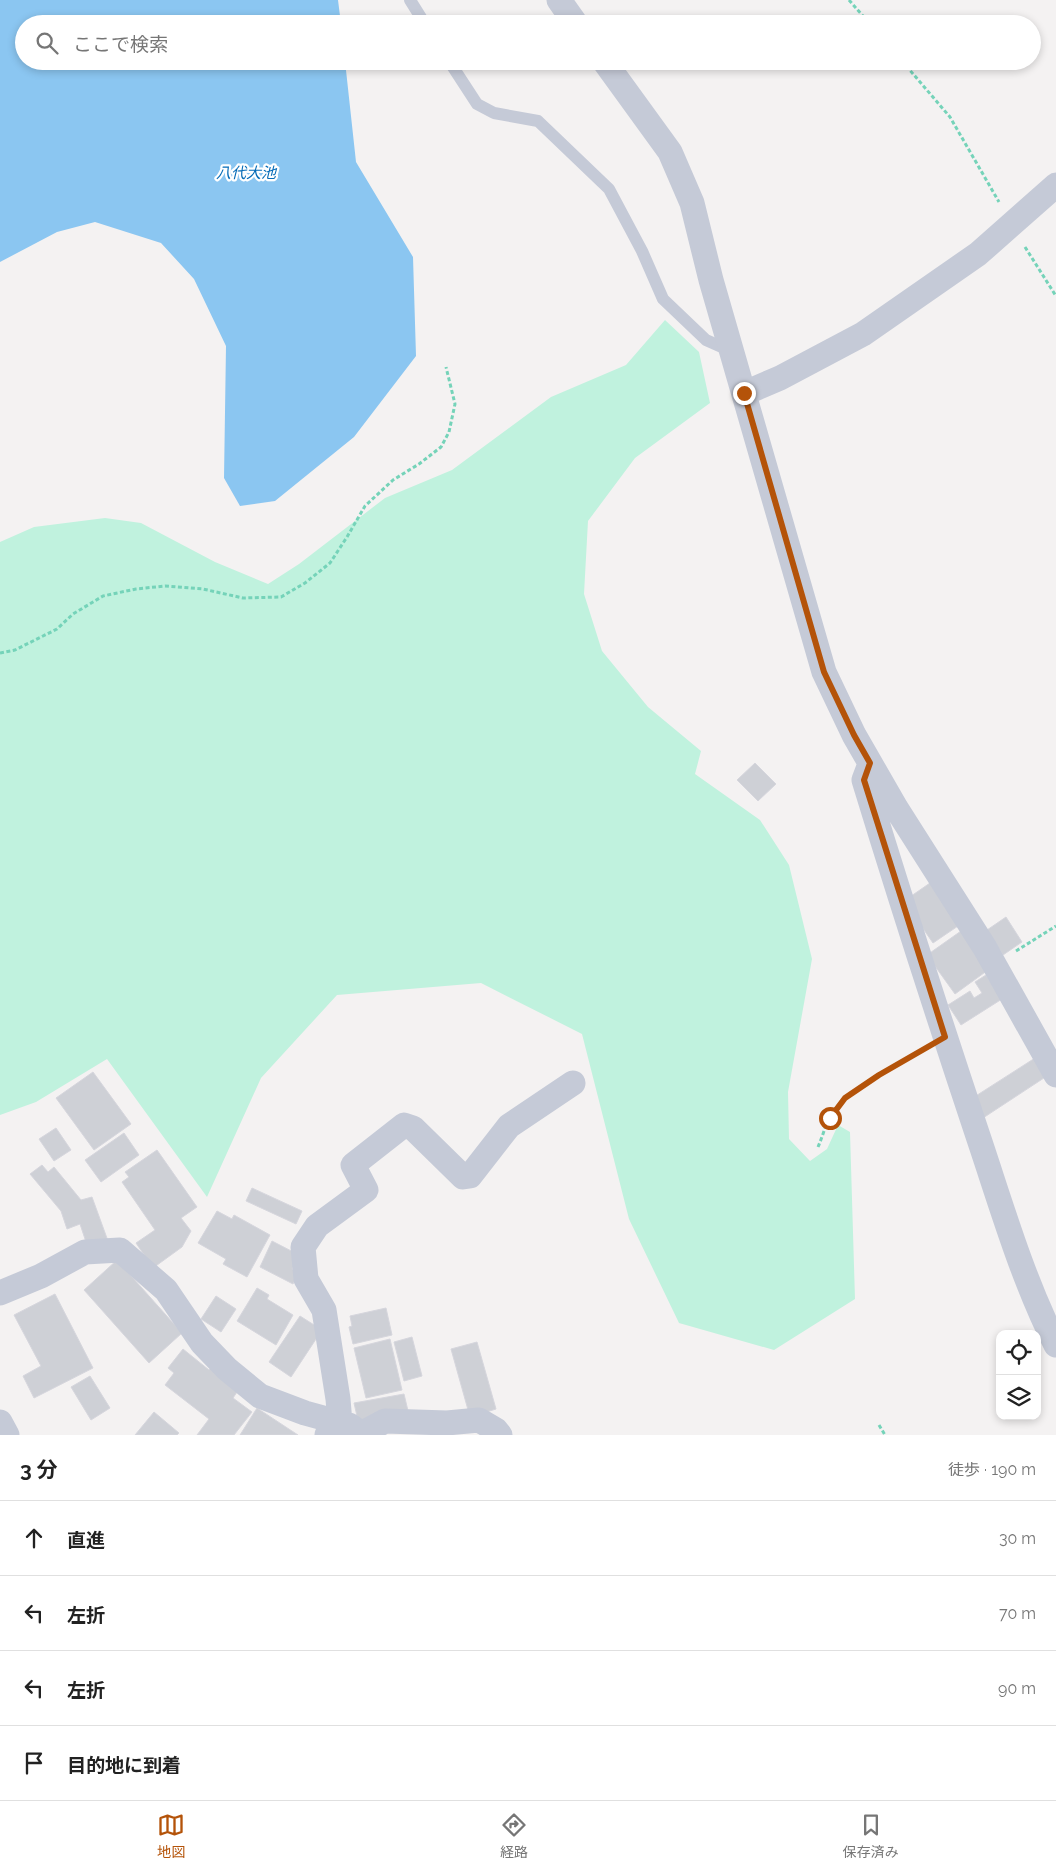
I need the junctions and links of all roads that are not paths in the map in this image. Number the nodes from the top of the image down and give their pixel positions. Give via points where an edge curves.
1 (410, 0) edge
2 (558, 0) edge
3 (419, 15) edge
4 (569, 15) edge
5 (455, 70) edge
6 (611, 70) edge
7 (1056, 185) edge
8 (732, 352) junction
9 (744, 393) junction
10 (870, 763) junction
11 (1056, 1074) edge
12 (573, 1083) dead end
13 (0, 1293) edge
14 (1056, 1345) edge
15 (0, 1422) edge
16 (348, 1432) edge
17 (7, 1435) edge
18 (500, 1435) edge

1 - 3 lane
2 - 4 street
5 - 8 lane via 477,104 494,113 538,121 609,189 663,299 706,340
6 - 8 street via 670,152 692,203
7 - 9 street via 978,254 863,334 780,378
8 - 9 street
9 - 10 street via 824,672
10 - 11 street via 994,965
10 - 14 street via 864,780 945,1037 1016,1248 1042,1319
12 - 16 street via 509,1126 470,1176 463,1177 413,1128 404,1125 353,1165 366,1190 317,1226 303,1247 306,1279 324,1310 338,1399
13 - 16 street via 41,1276 85,1252 120,1250 166,1290 202,1343 260,1396
15 - 17 street
16 - 18 street via 386,1421 447,1423 479,1420

